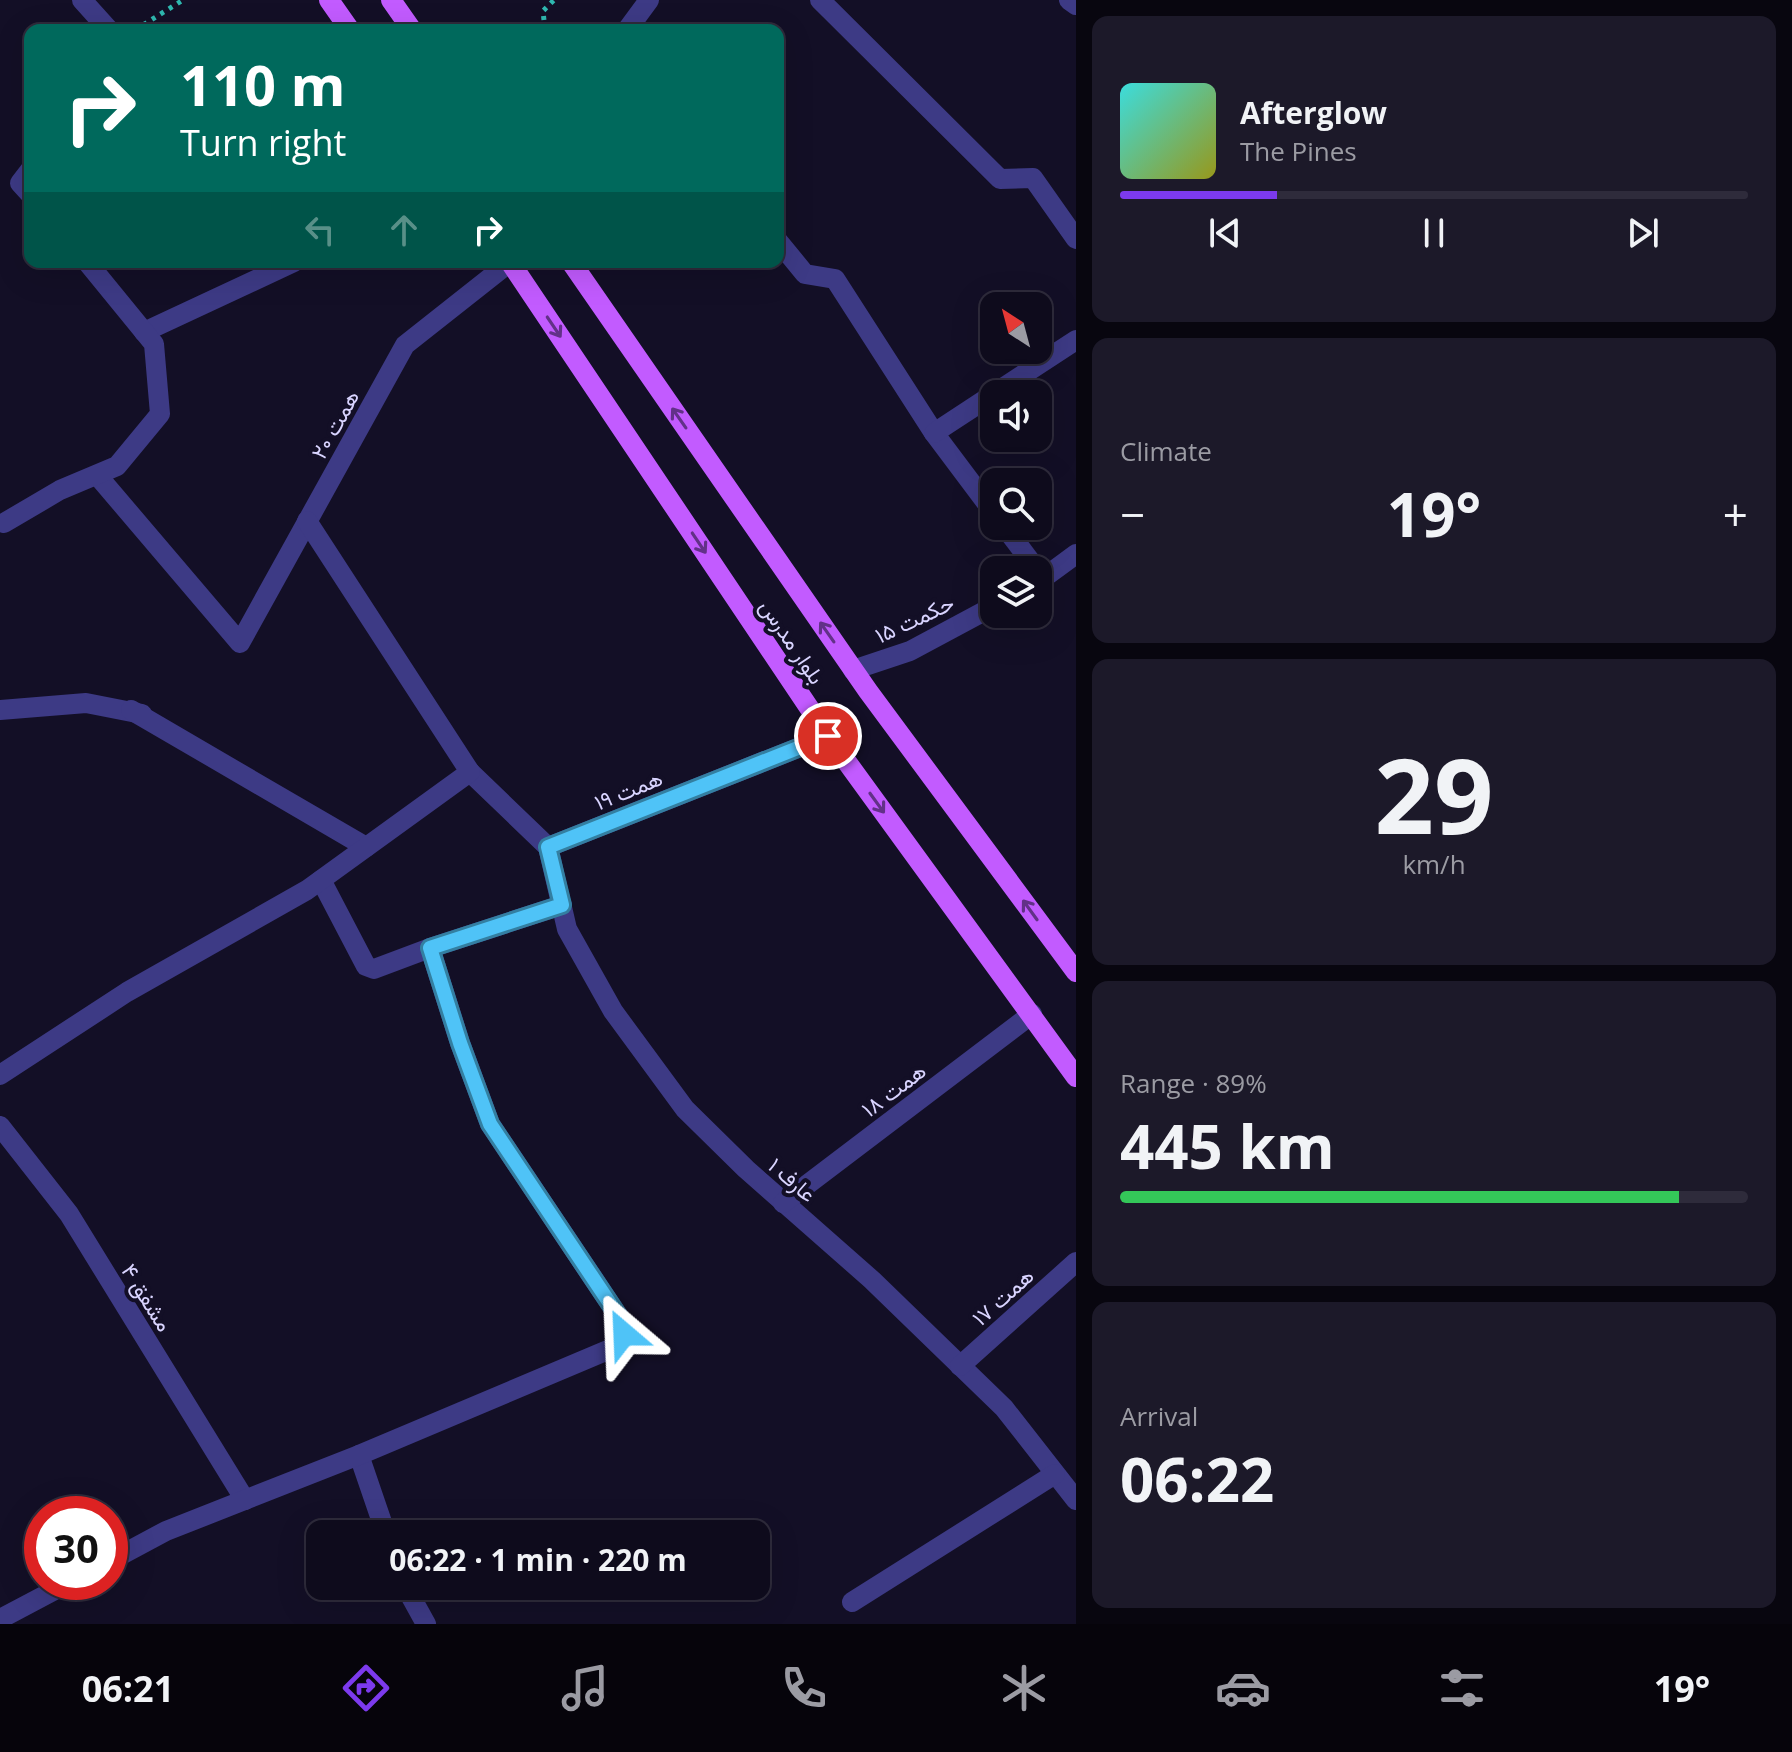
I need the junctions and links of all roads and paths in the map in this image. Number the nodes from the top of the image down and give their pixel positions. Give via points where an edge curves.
1 (82, 0) edge
2 (183, 0) edge
3 (329, 0) edge
4 (391, 0) edge
5 (554, 0) edge
6 (649, 0) edge
7 (820, 0) edge
8 (1069, 0) edge
9 (1076, 5) edge
10 (104, 24) edge
11 (145, 24) edge
12 (346, 24) edge
13 (408, 24) edge
14 (544, 24) edge
15 (631, 24) edge
16 (1076, 239) edge
17 (784, 248) edge
18 (92, 268) edge
19 (281, 268) edge
20 (502, 268) edge
21 (514, 268) edge
22 (575, 268) edge
23 (144, 332) junction
24 (1076, 340) edge
25 (934, 433) junction
26 (97, 475) junction
27 (980, 494) edge
28 (307, 521) junction
29 (4, 523) dead end
30 (1076, 554) edge
31 (1052, 568) edge
32 (980, 614) edge
33 (853, 670) junction
34 (0, 710) edge
35 (131, 710) junction
36 (187, 730) dead end
37 (828, 736) junction
38 (470, 772) junction
39 (366, 847) junction
40 (548, 847) junction
41 (321, 880) junction
42 (562, 905) junction
43 (430, 948) junction
44 (1076, 972) edge
45 (1032, 1014) junction
46 (0, 1075) edge
47 (1076, 1077) edge
48 (0, 1126) edge
49 (783, 1203) junction
50 (1076, 1262) edge
51 (960, 1366) junction
52 (359, 1455) junction
53 (1055, 1474) junction
54 (245, 1500) junction
55 (1076, 1500) edge
56 (381, 1520) edge
57 (128, 1551) edge
58 (36, 1600) edge
59 (413, 1600) edge
60 (852, 1602) dead end
61 (0, 1619) edge
62 (426, 1624) edge

1 - 10 street
2 - 11 path
3 - 12 main road
4 - 13 main road
5 - 14 path via 543,11
6 - 15 street
7 - 16 street via 1000,179 1033,178
8 - 9 street
17 - 25 street via 805,274 835,279
18 - 23 street
19 - 23 street
20 - 28 street, همت ۲۰ via 405,345
21 -> 37 main road, بلوار مدرس
33 -> 22 main road, بلوار مدرس
23 - 26 street via 154,344 160,414 117,466
24 - 25 street
25 - 27 street
26 - 28 street, همت ۲۰ via 240,643
26 - 29 street
28 - 38 street
30 - 31 street
32 - 33 street, حکمت ۱۵ via 910,651
44 -> 33 main road, بلوار مدرس
34 - 35 street via 86,703
35 - 36 street
35 - 39 street
37 - 40 street, همت ۱۹
37 -> 45 main road, بلوار مدرس
38 - 39 street
38 - 40 street
39 - 41 street
40 - 42 street, عارف ۱
41 - 43 street via 366,966 385,967
41 - 46 street via 127,992
42 - 43 street
42 - 49 street, عارف ۱ via 567,929 613,1011 685,1109
43 - 52 street via 490,1124 619,1317 624,1334 615,1347
45 - 47 main road, بلوار مدرس
45 - 49 street, همت ۱۸
48 - 54 street, مشفق ۴ via 69,1214
49 - 51 street, عارف ۱
50 - 51 street, همت ۱۷
51 - 53 street, عارف ۱ via 1004,1408
52 - 54 street
52 - 56 street
53 - 55 street, عارف ۱
53 - 60 street
54 - 57 street
58 - 61 street
59 - 62 street

